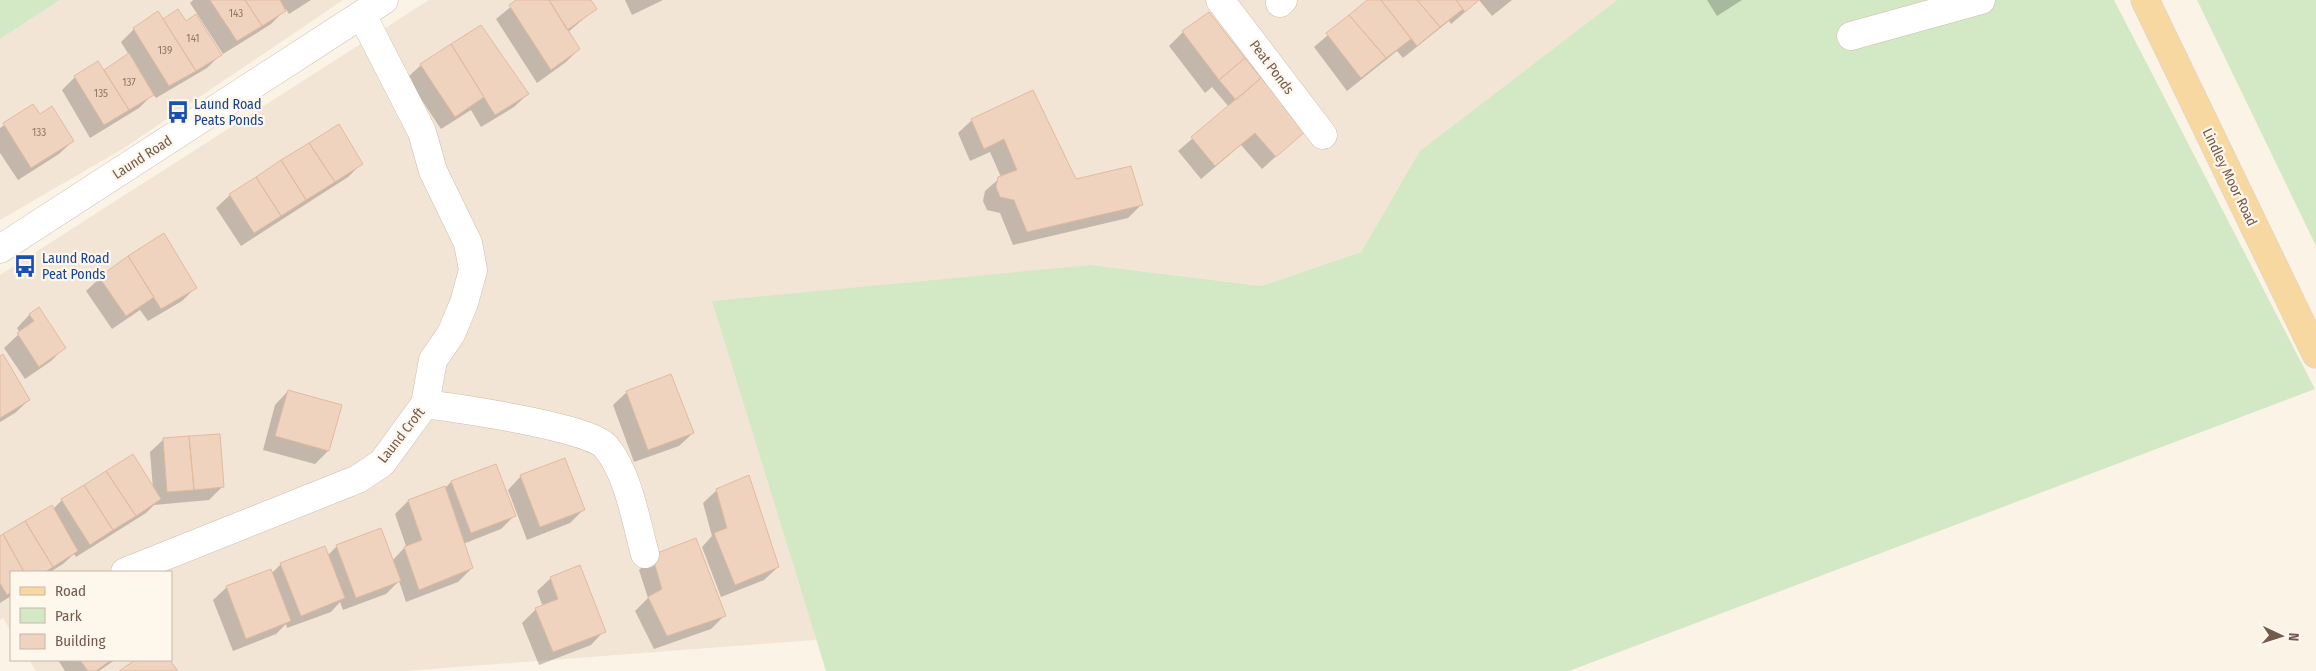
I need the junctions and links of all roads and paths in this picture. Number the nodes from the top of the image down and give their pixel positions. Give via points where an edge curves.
1 (1220, 0) edge
2 (1981, 0) edge
3 (2145, 0) edge
4 (373, 8) edge
5 (1851, 36) dead end
6 (1323, 135) dead end
7 (0, 249) edge
8 (2316, 354) edge
9 (425, 404) junction
10 (645, 554) dead end
11 (128, 571) edge

1 - 6 street, Peat Ponds
2 - 5 street
3 - 8 main road, Lindley Moor Road
4 - 7 street, Laund Road
4 - 9 street, Laund Croft via 422,132 433,171 468,243 473,270 451,334 433,360
9 - 10 street via 467,409 583,433 605,445 619,466
9 - 11 street, Laund Croft via 382,463 358,479

